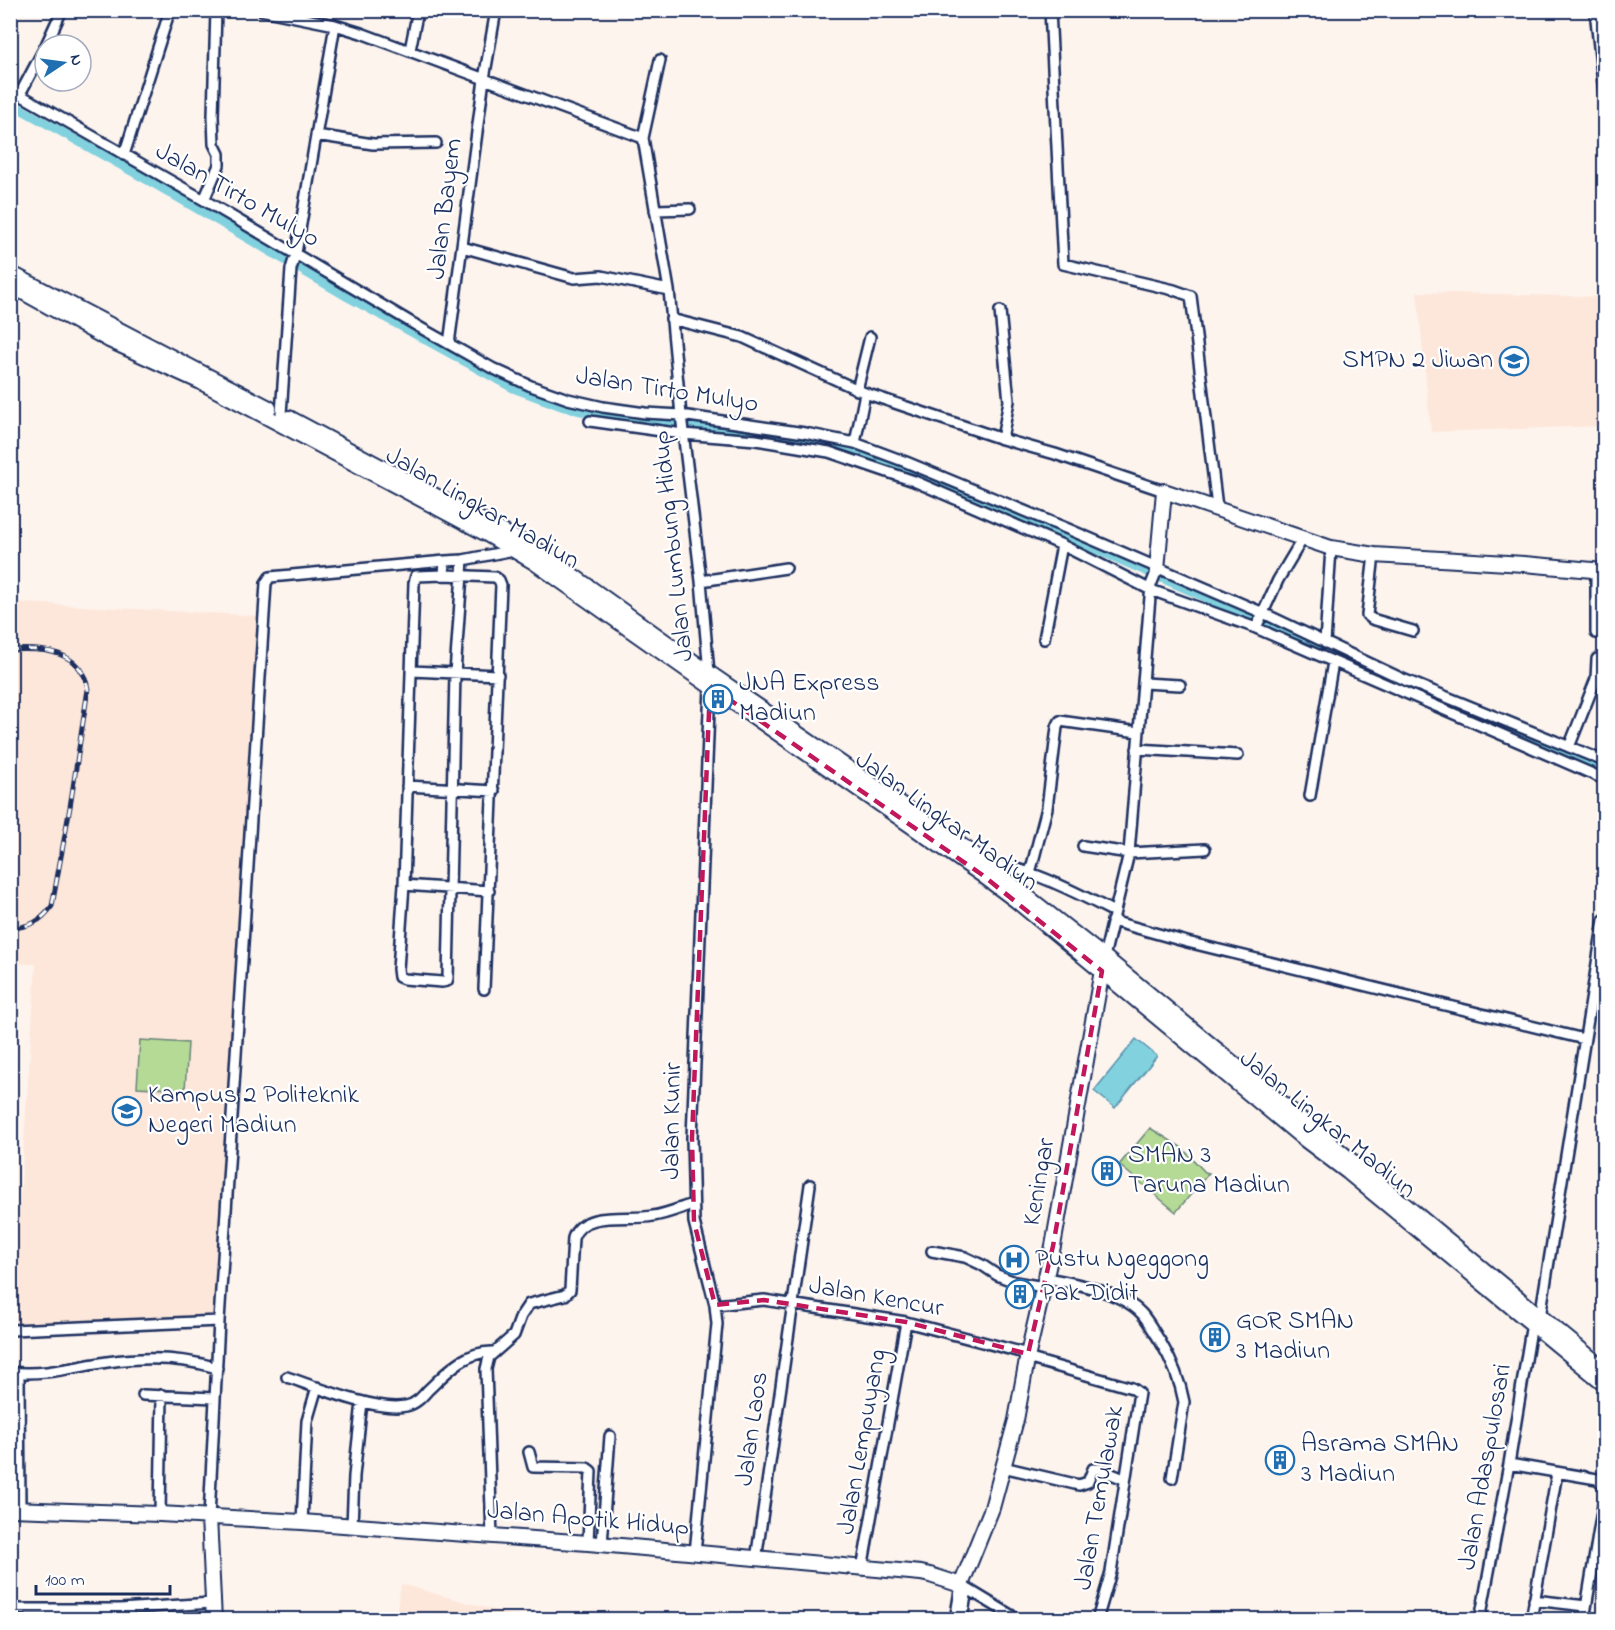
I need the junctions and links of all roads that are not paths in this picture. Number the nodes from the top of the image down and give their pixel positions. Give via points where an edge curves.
1 (62, 10) edge
2 (170, 10) edge
3 (216, 10) edge
4 (261, 10) edge
5 (418, 10) edge
6 (495, 10) edge
7 (1050, 10) edge
8 (1594, 10) edge
9 (335, 25) junction
10 (52, 33) edge
11 (410, 50) junction
12 (660, 60) dead end
13 (33, 70) edge
14 (484, 79) junction
15 (10, 89) edge
16 (1605, 93) edge
17 (20, 94) junction
18 (316, 135) junction
19 (643, 138) junction
20 (436, 143) dead end
21 (124, 155) junction
22 (204, 200) junction
23 (690, 209) dead end
24 (655, 210) junction
25 (462, 247) junction
26 (296, 254) junction
27 (10, 273) edge
28 (10, 285) edge
29 (669, 290) junction
30 (1000, 311) dead end
31 (671, 319) junction
32 (111, 334) junction
33 (870, 337) dead end
34 (449, 344) junction
35 (861, 392) junction
36 (281, 414) junction
37 (681, 416) junction
38 (590, 421) dead end
39 (683, 432) junction
40 (1002, 439) junction
41 (855, 443) junction
42 (1164, 491) junction
43 (1217, 507) junction
44 (1303, 538) junction
45 (1062, 545) junction
46 (1331, 548) junction
47 (514, 549) junction
48 (1374, 555) junction
49 (463, 560) junction
50 (445, 561) junction
51 (786, 568) dead end
52 (1157, 569) junction
53 (1600, 571) edge
54 (444, 574) junction
55 (462, 575) junction
56 (701, 581) junction
57 (1151, 588) junction
58 (1259, 620) junction
59 (1413, 631) dead end
60 (1596, 633) dead end
61 (1044, 639) dead end
62 (1325, 643) junction
63 (1597, 659) dead end
64 (1333, 662) junction
65 (412, 671) junction
66 (454, 673) junction
67 (498, 675) junction
68 (710, 680) junction
69 (1143, 683) junction
70 (1180, 685) dead end
71 (1138, 732) junction
72 (1569, 747) junction
73 (1137, 749) junction
74 (1238, 755) dead end
75 (1605, 762) edge
76 (1605, 779) edge
77 (407, 786) junction
78 (453, 788) junction
79 (494, 791) junction
80 (1310, 796) dead end
81 (1083, 846) dead end
82 (1205, 849) dead end
83 (1129, 853) junction
84 (985, 869) junction
85 (1030, 873) junction
86 (404, 885) junction
87 (451, 887) junction
88 (489, 891) junction
89 (1113, 916) junction
90 (1605, 920) edge
91 (1103, 964) junction
92 (484, 989) dead end
93 (1584, 1039) junction
94 (810, 1185) dead end
95 (693, 1204) junction
96 (932, 1251) dead end
97 (1045, 1282) junction
98 (715, 1305) junction
99 (792, 1305) junction
100 (1536, 1320) junction
101 (219, 1321) junction
102 (906, 1322) junction
103 (12, 1330) edge
104 (493, 1352) junction
105 (1027, 1356) junction
106 (217, 1368) junction
107 (1605, 1368) edge
108 (10, 1372) edge
109 (287, 1377) dead end
110 (19, 1379) dead end
111 (1605, 1383) edge
112 (317, 1387) junction
113 (143, 1395) dead end
114 (162, 1395) junction
115 (215, 1398) junction
116 (362, 1402) junction
117 (610, 1436) dead end
118 (529, 1452) dead end
119 (1509, 1464) junction
120 (1003, 1467) junction
121 (1557, 1473) junction
122 (1172, 1478) dead end
123 (1124, 1479) junction
124 (1605, 1485) edge
125 (1605, 1499) edge
126 (15, 1509) edge
127 (160, 1514) junction
128 (209, 1517) junction
129 (302, 1522) junction
130 (352, 1526) junction
131 (492, 1537) junction
132 (588, 1543) junction
133 (602, 1544) junction
134 (695, 1553) junction
135 (756, 1560) junction
136 (862, 1569) junction
137 (964, 1587) junction
138 (1534, 1600) junction
139 (212, 1603) junction
140 (1586, 1606) junction
141 (40, 1608) junction
142 (10, 1609) edge
143 (108, 1609) junction
144 (40, 1620) edge
145 (109, 1620) edge
146 (214, 1620) edge
147 (955, 1620) edge
148 (962, 1620) edge
149 (1019, 1620) edge
150 (1097, 1620) edge
151 (1480, 1620) edge
152 (1531, 1620) edge
153 (1584, 1620) edge

1 - 10 street
2 - 21 street
3 - 22 street via 213,116 219,165
4 - 9 street
5 - 11 street
6 - 14 street, Jalan Bayem
7 - 43 street via 1063,264 1191,296
8 - 16 street
9 - 11 street
9 - 18 street
11 - 14 street
12 - 19 street
13 - 17 street
14 - 19 street
14 - 25 street, Jalan Bayem
15 - 17 street, Jalan Tirto Mulyo
17 - 21 street, Jalan Tirto Mulyo
18 - 20 street via 373,144
18 - 26 street
19 - 24 street, Jalan Lumbung Hidup
21 - 22 street, Jalan Tirto Mulyo
22 - 26 street, Jalan Tirto Mulyo
23 - 24 street
24 - 29 street, Jalan Lumbung Hidup
25 - 29 street via 574,278 601,276
25 - 34 street, Jalan Bayem
26 - 34 street, Jalan Tirto Mulyo
26 - 36 street via 291,269
27 - 32 main road, Jalan Lingkar Madiun
28 - 32 main road, Jalan Lingkar Madiun
29 - 31 street, Jalan Lumbung Hidup
30 - 40 street via 1009,402
31 - 35 street via 742,337
31 - 37 street, Jalan Lumbung Hidup
32 - 36 main road, Jalan Lingkar Madiun via 204,373
32 - 47 main road, Jalan Lingkar Madiun
33 - 35 street
34 - 37 street, Jalan Tirto Mulyo via 492,368 568,399
35 - 40 street
35 - 41 street
36 - 68 main road, Jalan Lingkar Madiun via 530,546
37 - 39 street, Jalan Lumbung Hidup
37 - 41 street, Jalan Tirto Mulyo
38 - 39 street
39 - 45 street via 829,452 914,481
39 - 56 street, Jalan Lumbung Hidup
40 - 42 street
41 - 52 street, Jalan Tirto Mulyo
42 - 43 main road
42 - 52 main road
43 - 44 main road
44 - 46 main road
44 - 58 street
45 - 57 street
45 - 61 street
46 - 48 main road
46 - 62 street
47 - 49 street
47 - 68 main road, Jalan Lingkar Madiun
48 - 53 main road
48 - 59 street via 1367,615
49 - 50 street
49 - 55 street
50 - 54 street
50 - 101 street via 270,577 266,583
51 - 56 street
52 - 57 street
52 - 58 street, Jalan Tirto Mulyo
53 - 60 street
54 - 55 street
54 - 65 street via 420,575 414,580
55 - 66 street
55 - 67 street via 495,577 501,585
56 - 68 street, Jalan Lumbung Hidup
57 - 58 street
57 - 69 street
58 - 62 street
58 - 64 street
62 - 72 street
63 - 72 street via 1596,679
64 - 76 street
64 - 80 street
65 - 66 street
65 - 77 street
66 - 67 street
66 - 78 street
67 - 79 street
68 - 84 main road, Jalan Lingkar Madiun
68 - 95 street, Jalan Kunir via 696,1011
69 - 70 street
69 - 71 street
71 - 73 street
71 - 85 street via 1060,721 1047,808
72 - 75 street
73 - 74 street
73 - 83 street
77 - 78 street
77 - 86 street
78 - 79 street
78 - 87 street
79 - 88 street
81 - 83 street
82 - 83 street
83 - 89 street
84 - 85 street via 1007,866
84 - 91 main road, Jalan Lingkar Madiun
85 - 89 street via 1087,898
86 - 87 street
86 - 87 street via 398,974 404,979 442,982 448,978
87 - 88 street
88 - 92 street
89 - 91 street
89 - 93 street via 1210,948
90 - 93 street, Jalan Adaspulosari
91 - 97 main road, Keningar
91 - 100 main road, Jalan Lingkar Madiun via 1242,1079 1475,1261
93 - 100 street, Jalan Adaspulosari
94 - 99 street, Jalan Laos
95 - 98 street, Jalan Kunir via 696,1233
95 - 104 street via 652,1217 601,1219 582,1225 573,1238 570,1290 565,1295 529,1304 514,1335
96 - 97 street via 965,1257 1015,1282
97 - 105 main road, Keningar
97 - 122 street via 1114,1296 1141,1313 1150,1325 1177,1374 1184,1402
98 - 99 street, Jalan Kencur via 764,1300
98 - 134 street, Jalan Kunir via 717,1324
99 - 102 street, Jalan Kencur
99 - 135 street, Jalan Laos
100 - 107 main road, Jalan Lingkar Madiun
100 - 111 main road, Jalan Lingkar Madiun
100 - 119 street, Jalan Adaspulosari
101 - 103 street
101 - 106 street
102 - 105 street, Jalan Kencur
102 - 136 street, Jalan Lempuyang
104 - 116 street via 471,1354 408,1406
104 - 131 street via 486,1369
105 - 120 main road, Keningar
105 - 123 street, Jalan Temulawak via 1132,1388 1139,1394
106 - 108 street via 148,1359 51,1372
106 - 115 street
109 - 112 street
110 - 126 street
112 - 116 street
112 - 129 street via 307,1421
113 - 114 street
114 - 115 street
114 - 127 street
115 - 128 street
116 - 130 street
117 - 133 street
118 - 132 street via 533,1467 591,1471
119 - 121 street
119 - 151 street, Jalan Adaspulosari
120 - 123 street via 1079,1485 1088,1482 1093,1469
120 - 137 main road, Keningar
121 - 124 street via 1597,1479
121 - 138 street
123 - 150 street, Jalan Temulawak via 1111,1572
125 - 140 street
126 - 127 main road, Jalan Apotik Hidup
127 - 128 main road, Jalan Apotik Hidup
128 - 129 main road, Jalan Apotik Hidup
128 - 139 main road
129 - 130 main road, Jalan Apotik Hidup
130 - 131 main road, Jalan Apotik Hidup
131 - 132 main road, Jalan Apotik Hidup
132 - 133 main road, Jalan Apotik Hidup
133 - 134 main road, Jalan Apotik Hidup
134 - 135 main road, Jalan Apotik Hidup
135 - 136 main road, Jalan Apotik Hidup
136 - 137 main road, Jalan Apotik Hidup via 930,1575
137 - 147 street
137 - 148 street
137 - 149 street
138 - 140 street
138 - 152 street
139 - 143 street
139 - 146 main road
140 - 153 street
141 - 142 street
141 - 143 street
141 - 144 street
143 - 145 street

